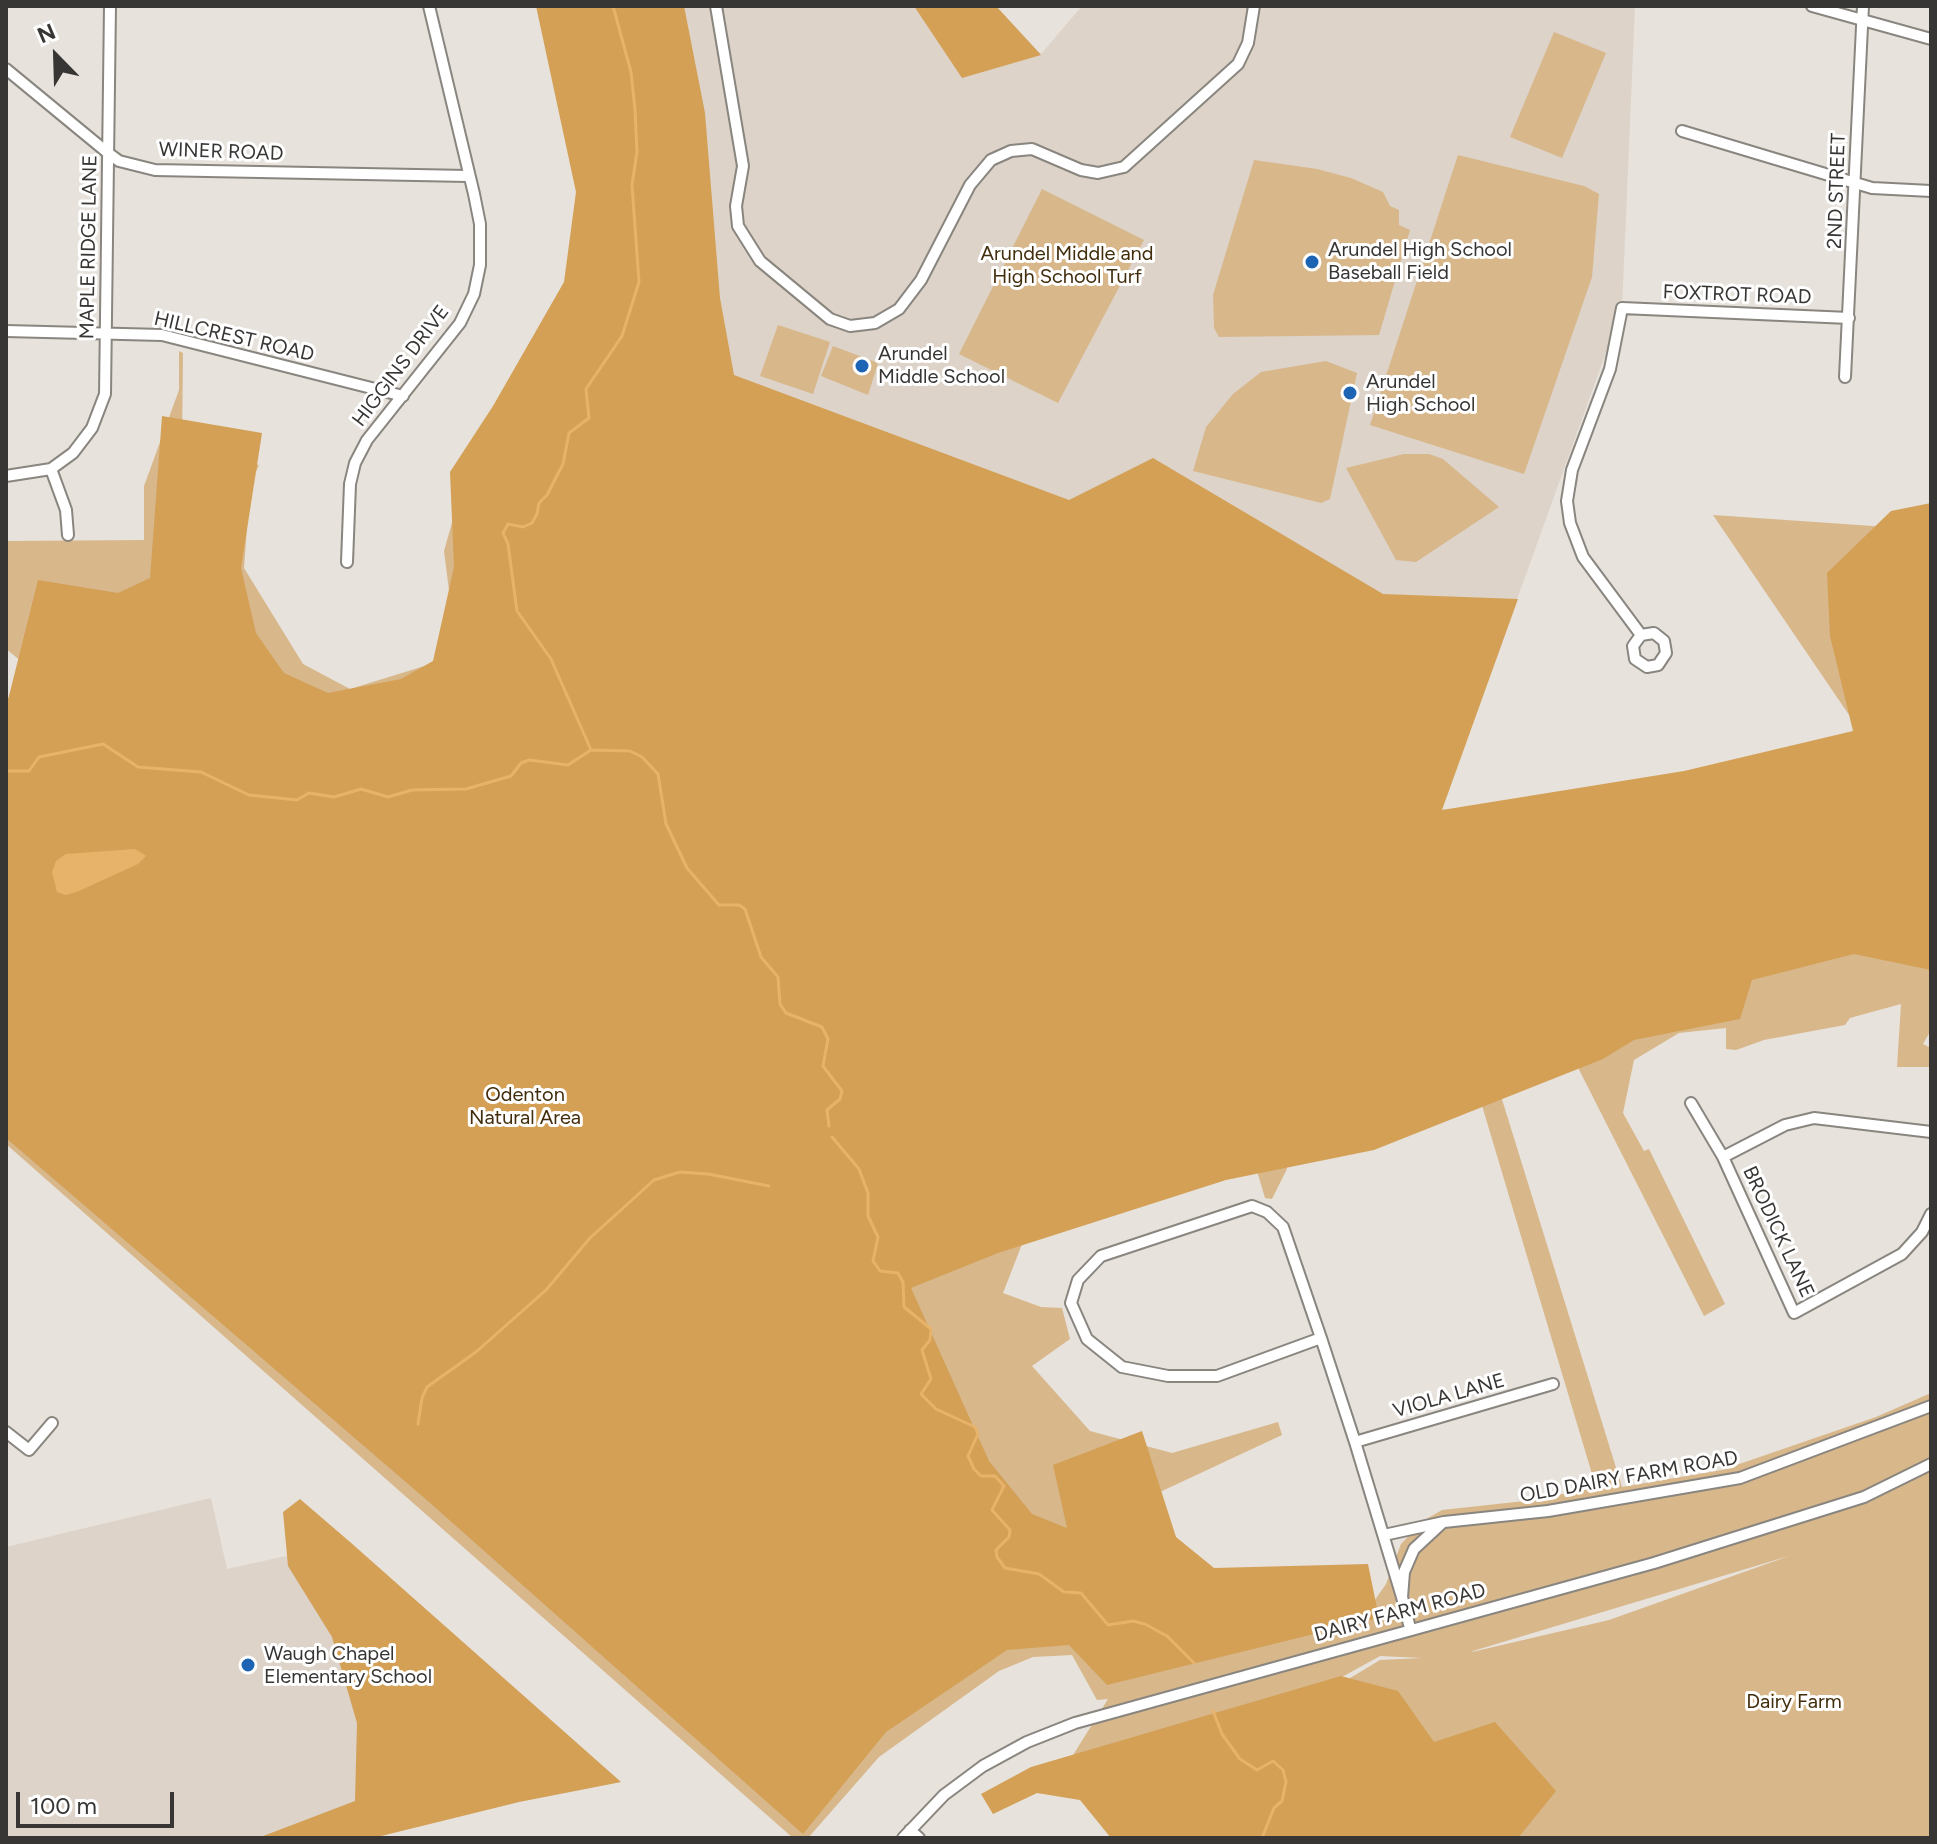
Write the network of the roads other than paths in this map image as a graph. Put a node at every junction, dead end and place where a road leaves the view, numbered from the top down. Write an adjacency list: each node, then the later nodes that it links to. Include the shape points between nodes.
1 (110, 6): 11 (street, MAPLE RIDGE LANE)
2 (429, 6): 12 (street, HIGGINS DRIVE)
3 (716, 6): 4 (street, via 743,166 738,226 760,261 830,319 850,326 875,323 899,309 921,280 970,185 991,160 1032,149 1081,170 1098,173 1124,167 1238,64 1248,43)
4 (1254, 6)
5 (1812, 6): 7 (street)
6 (1863, 6): 7 (street, 2ND STREET)
7 (1862, 20): 8 (street); 13 (street, 2ND STREET)
8 (1931, 39)
9 (6, 69): 11 (street, WINER ROAD)
10 (1682, 131): 13 (street)
11 (108, 153): 12 (street, WINER ROAD, via 155,170); 17 (street, MAPLE RIDGE LANE)
12 (468, 176): 19 (street, HIGGINS DRIVE, via 480,224 474,294 460,323)
13 (1855, 183): 14 (street); 15 (street, 2ND STREET)
14 (1931, 191)
15 (1849, 318): 18 (street, 2ND STREET); 24 (street, FOXTROT ROAD, via 1622,308 1610,369 1572,470 1567,501 1583,557)
16 (6, 331): 17 (street, HILLCREST ROAD)
17 (106, 333): 19 (street, HILLCREST ROAD, via 162,335); 20 (street, MAPLE RIDGE LANE, via 105,394 92,428 73,453)
18 (1845, 377)
19 (403, 396): 23 (street, HIGGINS DRIVE, via 355,463)
20 (51, 469): 21 (street); 22 (street, via 66,510)
21 (6, 476)
22 (68, 535)
23 (347, 562)
24 (1641, 635)
25 (1691, 1103): 27 (street, BRODICK LANE)
26 (1931, 1132): 27 (street, via 1814,1118 1785,1125)
27 (1723, 1157): 28 (street, BRODICK LANE, via 1794,1313 1902,1254)
28 (1931, 1214)
29 (1321, 1338): 29 (street, via 1217,1376 1168,1376 1122,1367 1087,1339 1071,1303 1078,1280 1101,1256 1252,1206 1283,1227); 34 (street)
30 (1553, 1384): 34 (street, VIOLA LANE)
31 (1931, 1406): 36 (street, OLD DAIRY FARM ROAD, via 1740,1478 1548,1511)
32 (52, 1423): 33 (street, via 29,1450)
33 (6, 1432)
34 (1355, 1442): 37 (street)
35 (1931, 1464): 39 (street, DAIRY FARM ROAD, via 1864,1497 1654,1563)
36 (1444, 1522): 37 (street, OLD DAIRY FARM ROAD); 38 (street, via 1414,1549 1404,1572)
37 (1384, 1535): 38 (street)
38 (1402, 1597): 39 (street)
39 (1410, 1628): 40 (street, DAIRY FARM ROAD, via 1111,1710 1051,1732 983,1766 944,1795)
40 (906, 1834): 41 (street)
41 (919, 1838)

